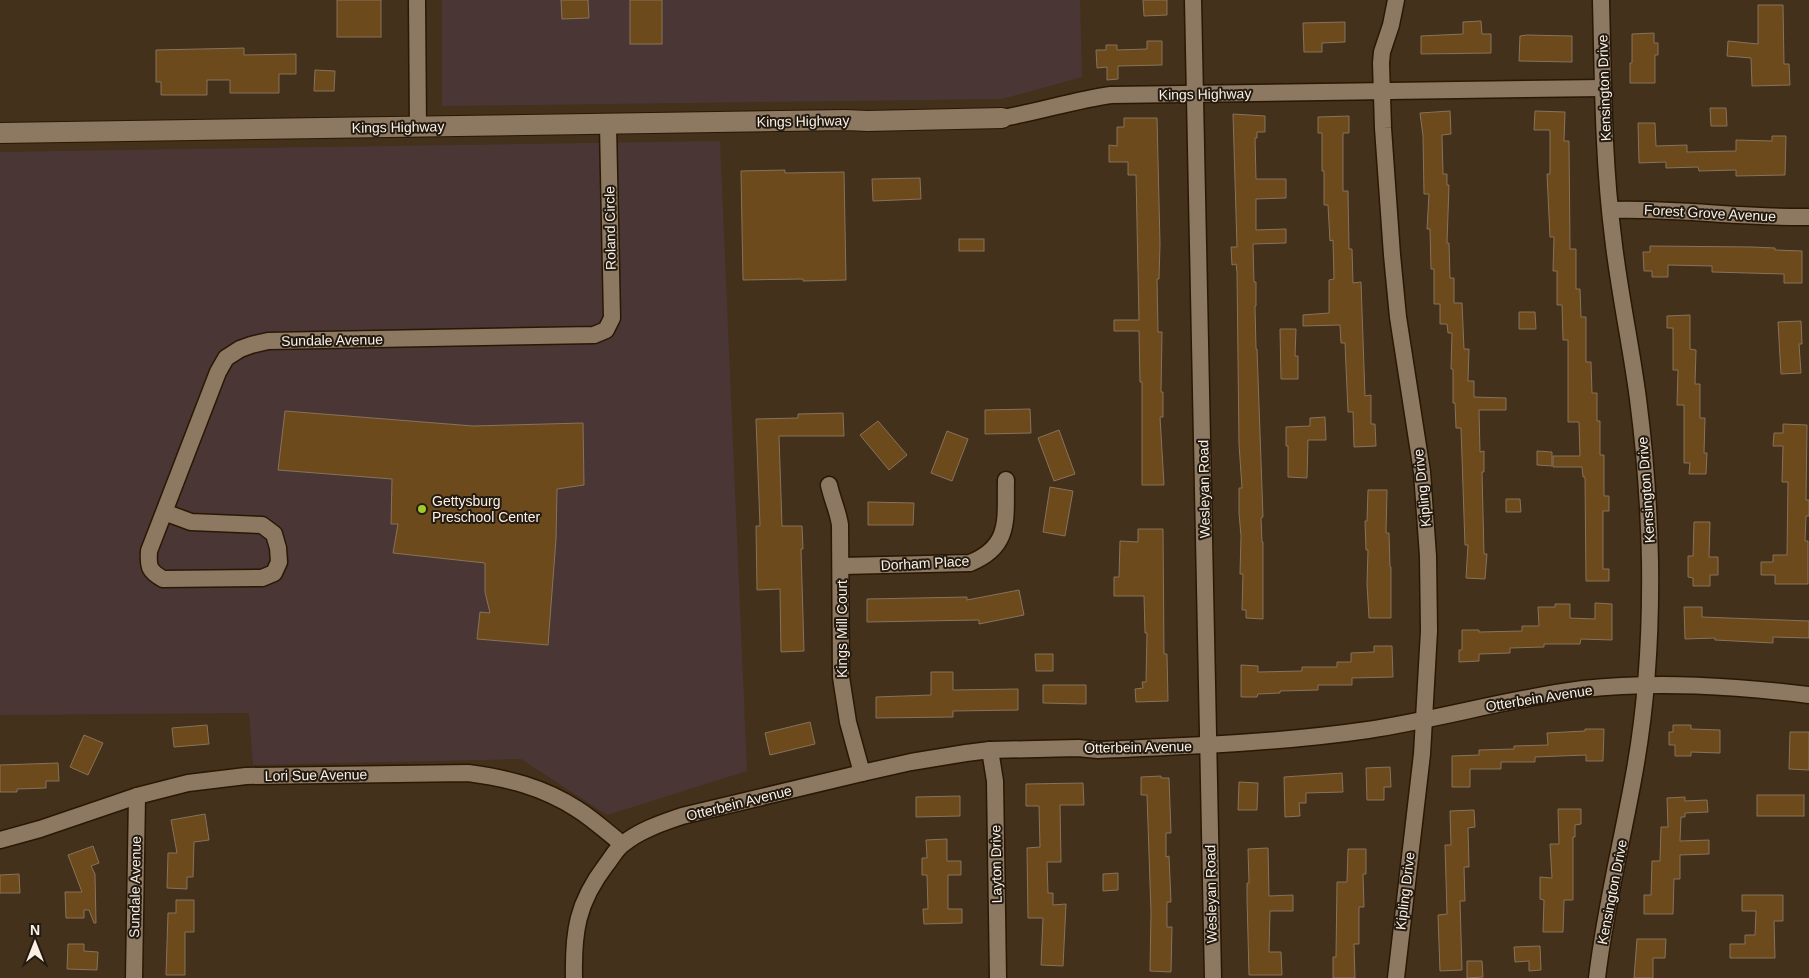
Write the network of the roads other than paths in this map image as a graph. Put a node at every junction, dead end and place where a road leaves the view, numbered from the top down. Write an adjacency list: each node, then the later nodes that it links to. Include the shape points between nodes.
1 (417, 0): 10 (street)
2 (1194, 0): 7 (street, Wesleyan Road)
3 (1396, 0): 6 (street, Kipling Drive, via 1382,52)
4 (1601, 0): 5 (street, Kensington Drive)
5 (1603, 88): 6 (street, Kings Highway); 12 (street, Kensington Drive)
6 (1382, 90): 7 (street, Kings Highway); 21 (street, Kipling Drive, via 1392,264 1426,511 1428,631)
7 (1196, 95): 8 (street, Kings Highway, via 1111,95 1075,100); 22 (street, Wesleyan Road)
8 (1002, 118): 9 (street, Kings Highway)
9 (608, 125): 10 (street, Kings Highway); 14 (street, Roland Circle, via 612,318)
10 (418, 127): 11 (street, Kings Highway)
11 (0, 134)
12 (1611, 210): 13 (street, Forest Grove Avenue); 19 (street, Kensington Drive, via 1646,476 1650,562)
13 (1809, 217)
14 (606, 330): 17 (street, Sundale Avenue, via 594,335 268,341 251,345 226,358 218,372)
15 (1006, 480): 18 (street, Dorham Place, via 1004,531 993,551 979,560 970,563)
16 (829, 485): 18 (street, Kings Mill Court, via 839,512)
17 (164, 512): 17 (street, Sundale Avenue, via 192,522 262,526 274,534 278,548 274,573 262,578 163,579 153,573 148,564 148,550)
18 (842, 566): 24 (street, Kings Mill Court, via 843,698)
19 (1645, 685): 20 (street, Otterbein Avenue, via 1736,686); 21 (street, Otterbein Avenue, via 1584,689); 33 (street, Kensington Drive, via 1636,767)
20 (1809, 695)
21 (1424, 719): 22 (street, Otterbein Avenue, via 1281,741); 32 (street, Kipling Drive)
22 (1209, 746): 23 (street, Otterbein Avenue); 31 (street, Wesleyan Road)
23 (990, 750): 24 (street, Otterbein Avenue); 30 (street, Layton Drive, via 995,781)
24 (862, 773): 27 (street, Otterbein Avenue, via 682,816)
25 (138, 796): 26 (street, Lori Sue Avenue, via 40,830); 27 (street, Lori Sue Avenue, via 188,783 246,776 468,773 520,783 564,801); 28 (street, Sundale Avenue)
26 (0, 840)
27 (622, 844): 29 (street, Otterbein Avenue, via 595,880 584,902 576,931)
28 (134, 978)
29 (574, 978)
30 (998, 978)
31 (1213, 978)
32 (1396, 978)
33 (1597, 978)

